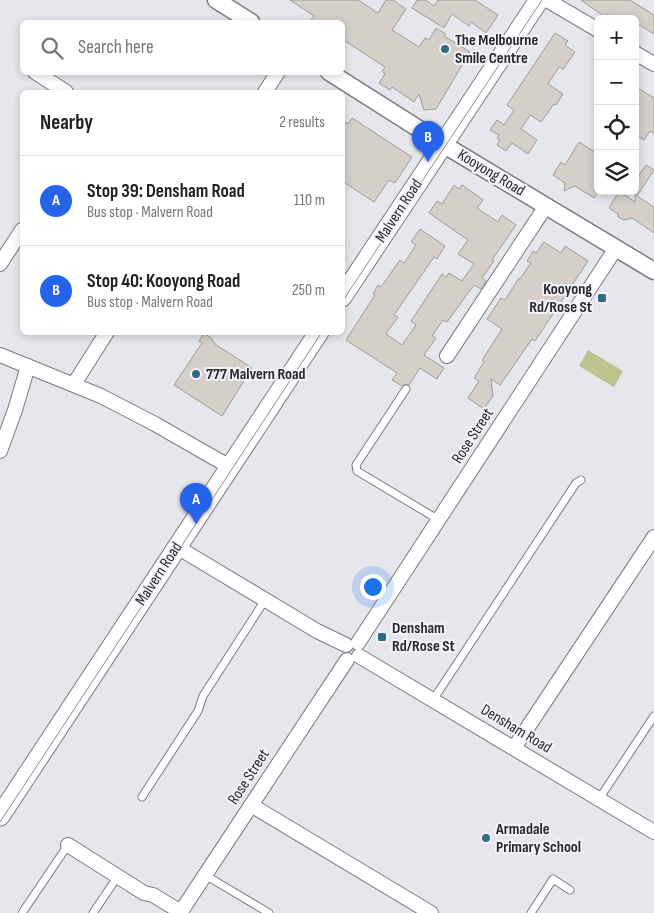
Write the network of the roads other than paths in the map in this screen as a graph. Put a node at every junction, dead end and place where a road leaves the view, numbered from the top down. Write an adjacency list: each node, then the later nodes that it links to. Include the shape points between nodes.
1 (216, 0): 4 (street)
2 (539, 0): 13 (main road, Malvern Road)
3 (547, 0): 5 (street)
4 (248, 20)
5 (594, 28)
6 (639, 55): 7 (street)
7 (654, 64)
8 (40, 75): 11 (street)
9 (276, 75): 12 (street)
10 (334, 75): 13 (street, Kooyong Road)
11 (63, 90)
12 (266, 90)
13 (443, 145): 14 (street, Kooyong Road); 19 (main road, Malvern Road)
14 (546, 206): 16 (street, Kooyong Road); 23 (street)
15 (20, 233): 17 (street)
16 (616, 248): 18 (street, Kooyong Road); 30 (street, Rose Street)
17 (0, 264)
18 (654, 271)
19 (345, 292)
20 (106, 335): 25 (street)
21 (317, 335): 28 (main road, Malvern Road)
22 (0, 355): 24 (street)
23 (447, 356)
24 (28, 366): 25 (street); 27 (street)
25 (74, 384): 28 (street, via 134,412)
26 (406, 389): 30 (lane, via 356,465 357,471)
27 (0, 451)
28 (230, 468): 32 (main road, Malvern Road)
29 (581, 480): 35 (lane)
30 (439, 520): 34 (street, Rose Street)
31 (654, 537): 37 (street)
32 (177, 547): 33 (street, Densham Road); 41 (main road, Malvern Road)
33 (265, 600): 34 (street, Densham Road); 38 (lane)
34 (352, 651): 35 (street, Densham Road); 40 (street, Rose Street)
35 (433, 700): 37 (street, Densham Road)
36 (654, 716): 39 (lane)
37 (514, 748): 39 (street, Densham Road)
38 (142, 797)
39 (599, 799): 42 (street, Densham Road)
40 (251, 806): 44 (street, Rose Street); 51 (street)
41 (0, 816)
42 (654, 832)
43 (68, 845): 45 (street); 47 (lane)
44 (205, 875): 49 (street, Rose Street); 50 (lane)
45 (118, 876): 48 (lane); 49 (street)
46 (570, 890): 52 (lane, via 553,879)
47 (22, 913)
48 (93, 913)
49 (180, 913)
50 (269, 913)
51 (431, 913)
52 (531, 913)

